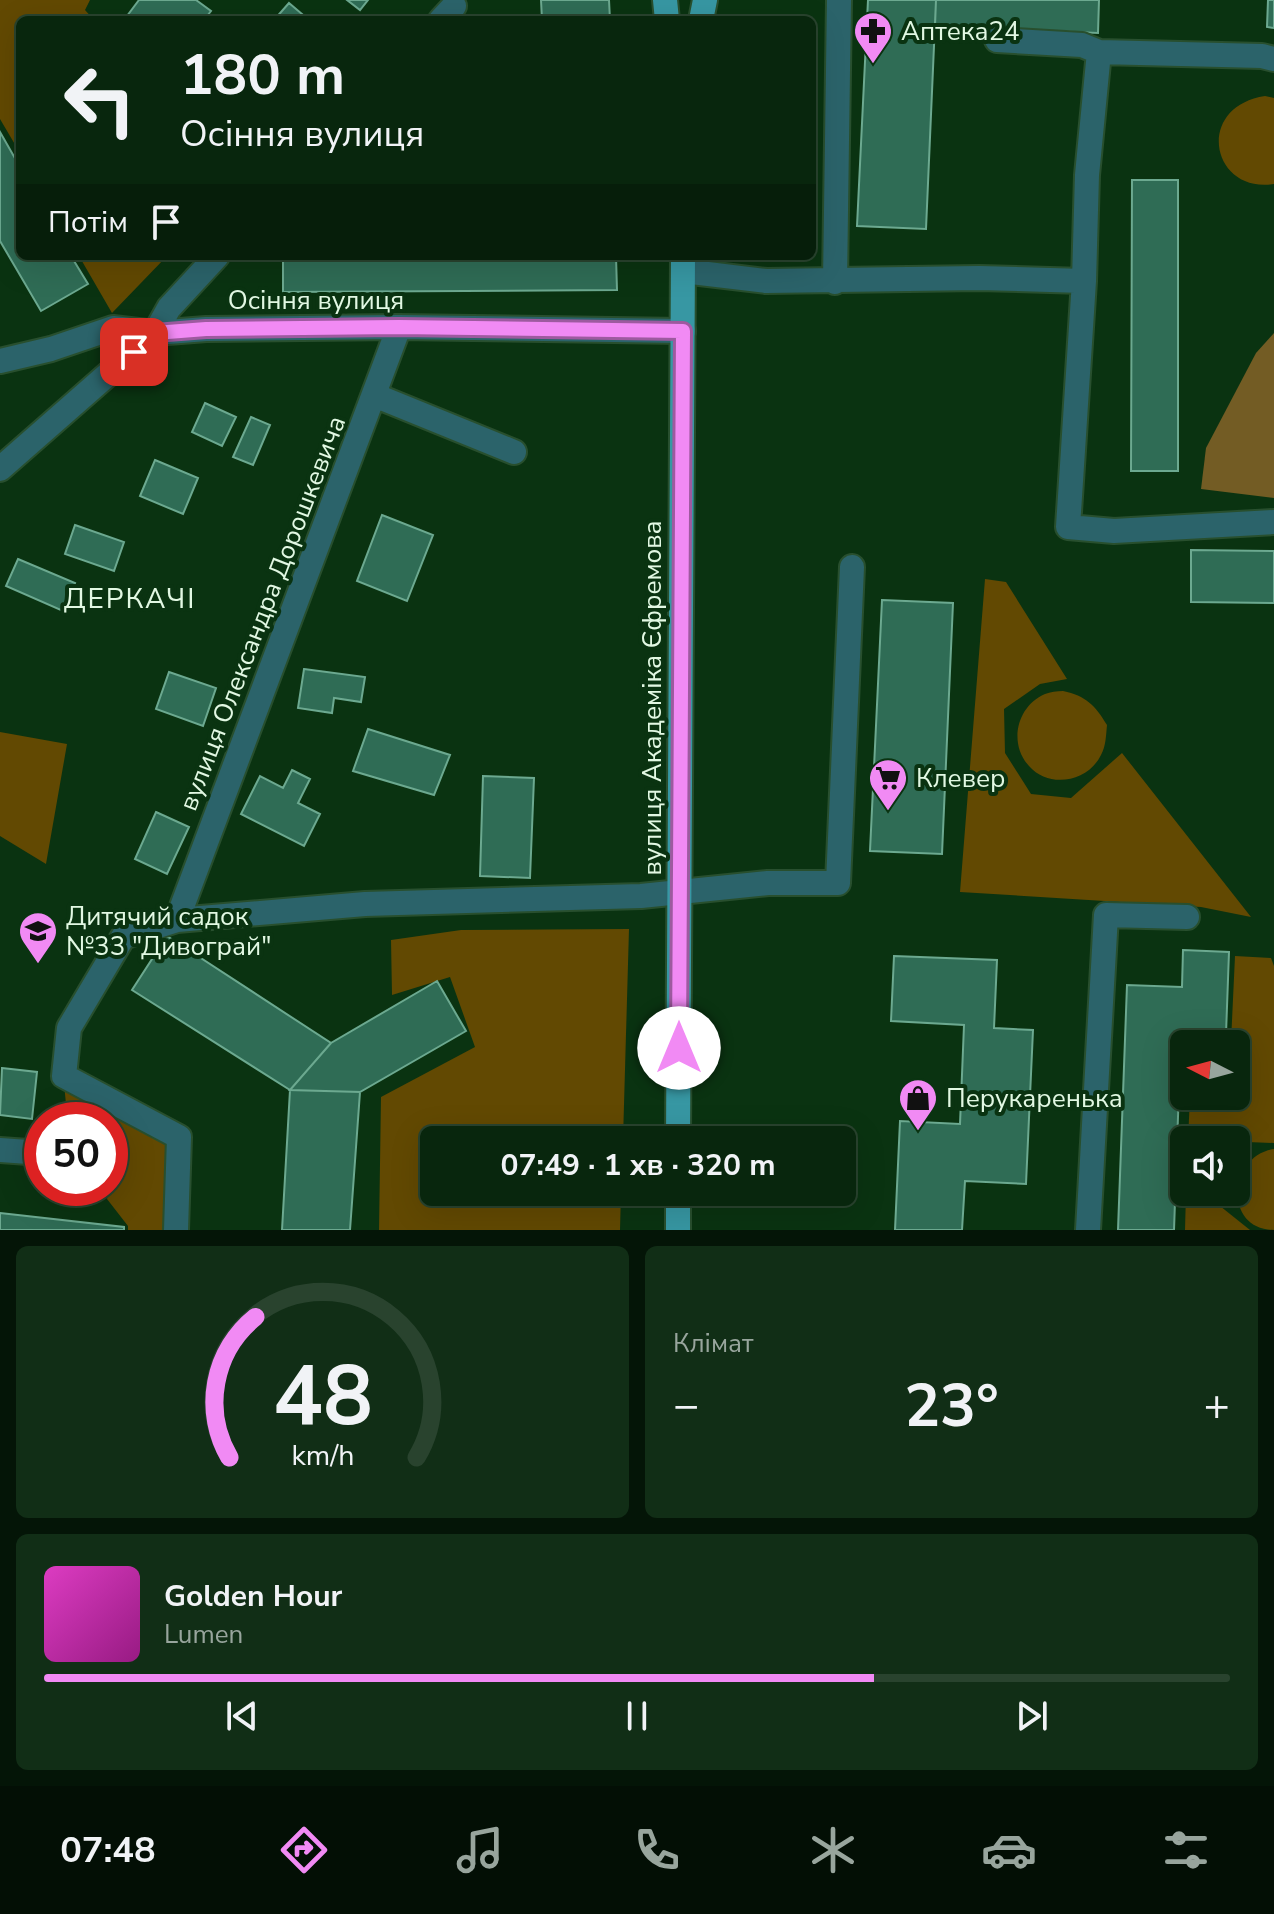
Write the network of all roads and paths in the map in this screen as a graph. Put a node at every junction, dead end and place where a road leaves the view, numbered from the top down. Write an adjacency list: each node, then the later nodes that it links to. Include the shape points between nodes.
1 (839, 0): 8 (street)
2 (997, 40): 3 (street, via 1082,45)
3 (1099, 52): 4 (street); 7 (street)
4 (1274, 59)
5 (213, 260): 11 (street, via 169,308)
6 (683, 264): 8 (street, via 766,281); 10 (main road, вулиця Академіка Єфремова)
7 (1084, 281): 8 (street); 16 (street, via 1068,527 1114,531)
8 (835, 282)
9 (399, 327): 10 (street, Осіння вулиця); 11 (street, Осіння вулиця); 13 (street, вулиця Олександра Дорошкевича)
10 (683, 331): 18 (main road, вулиця Академіка Єфремова)
11 (155, 333): 12 (street, Осіння вулиця, via 113,328); 15 (street)
12 (0, 361)
13 (374, 395): 14 (street); 20 (street, вулиця Олександра Дорошкевича)
14 (514, 452)
15 (0, 469)
16 (1274, 522)
17 (852, 567): 18 (street, via 838,883 768,883)
18 (679, 893): 20 (street, via 365,904); 21 (main road, вулиця Академіка Єфремова)
19 (1187, 917): 27 (street, via 1106,915)
20 (177, 920): 25 (street, via 123,937 69,1028 64,1076 179,1137)
21 (678, 1126)
22 (0, 1150): 23 (street)
23 (24, 1152)
24 (678, 1206): 26 (main road)
25 (176, 1230)
26 (678, 1230)
27 (1088, 1230)

